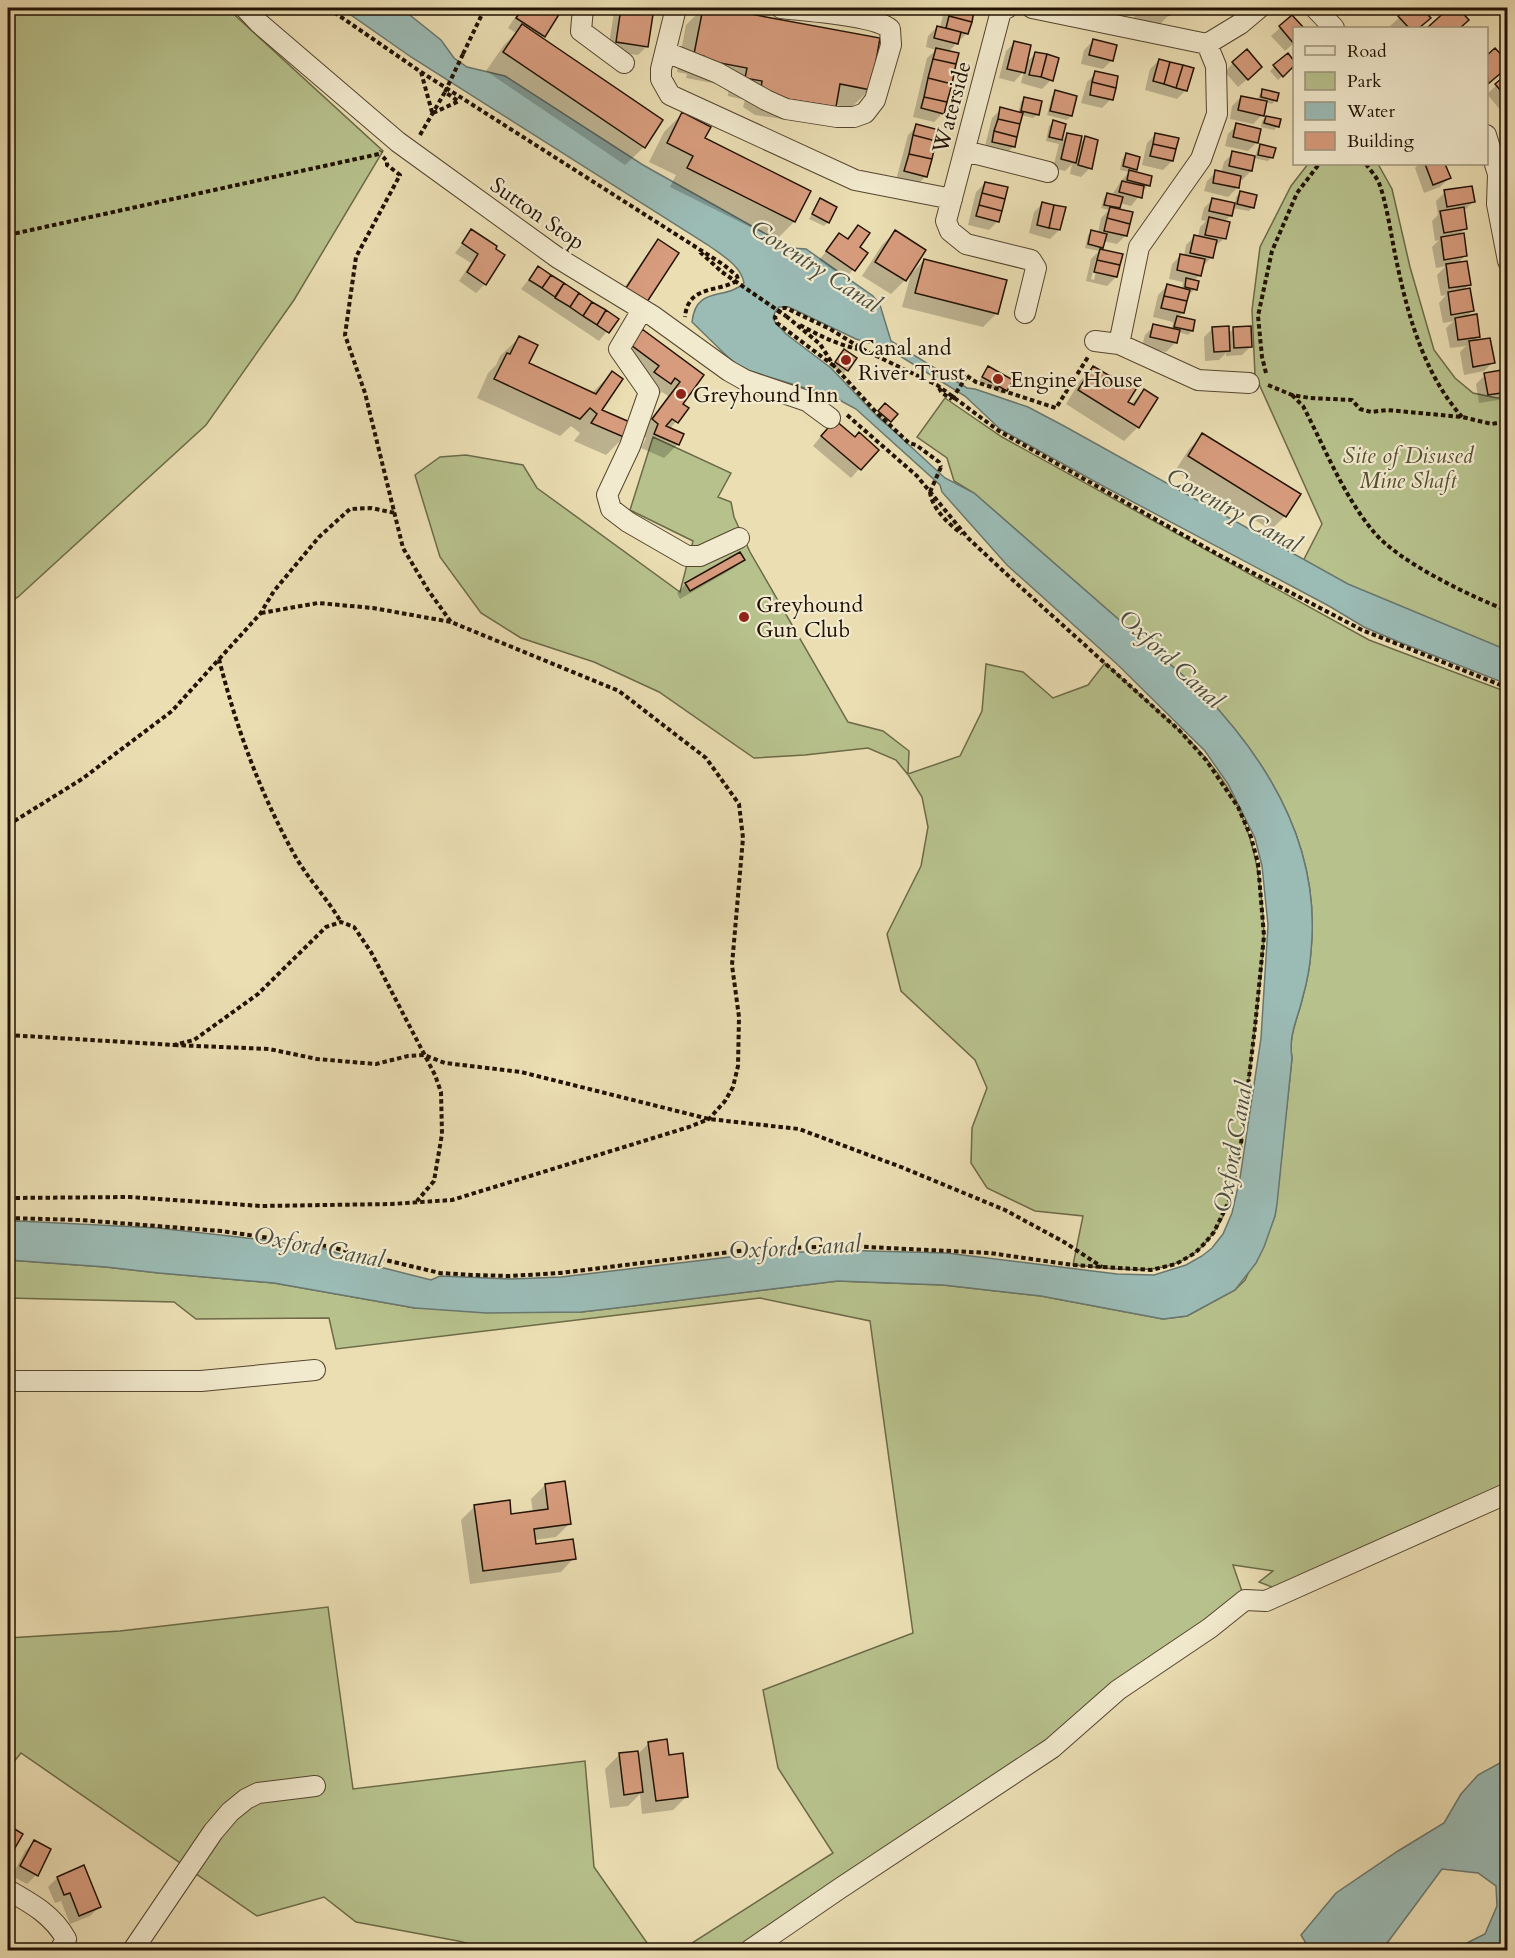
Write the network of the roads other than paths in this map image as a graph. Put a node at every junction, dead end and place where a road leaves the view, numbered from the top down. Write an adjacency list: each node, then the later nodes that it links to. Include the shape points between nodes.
1 (244, 8): 20 (street, Sutton Stop, via 398,142 558,258)
2 (583, 8): 13 (street, via 581,31)
3 (676, 8): 12 (street)
4 (781, 8): 12 (street, via 860,18 890,29 888,56 875,100 866,113 837,117 786,109 718,73)
5 (1007, 8): 15 (street, Waterside, via 1001,10)
6 (1032, 8): 9 (street)
7 (1259, 8): 11 (street)
8 (1315, 8): 10 (street)
9 (1100, 14): 11 (street)
10 (1333, 27)
11 (1207, 44): 23 (street, via 1216,66 1217,114 1201,159 1139,247)
12 (664, 61): 18 (street, via 661,79 670,95 855,180)
13 (624, 63)
14 (1488, 140): 17 (street)
15 (965, 151): 16 (street); 18 (street, Waterside)
16 (1048, 172)
17 (1503, 174): 19 (street, via 1497,204)
18 (952, 199): 21 (street, Waterside, via 946,221 950,231 966,244 1035,264)
19 (1508, 261)
20 (642, 310): 25 (street, Sutton Stop, via 745,380); 26 (street, via 619,349 649,392 607,495 611,509 687,556 700,556)
21 (1025, 313)
22 (1095, 341): 23 (street)
23 (1119, 344): 24 (street, via 1198,381)
24 (1249, 383)
25 (835, 413)
26 (739, 538)
27 (315, 1370): 28 (street, via 201,1381)
28 (8, 1381)
29 (1508, 1493): 34 (street, via 1266,1601 1245,1600 1118,1690 1052,1748)
30 (315, 1786): 33 (street, via 258,1793 230,1812)
31 (8, 1890): 32 (street, via 31,1902 54,1922 66,1939)
32 (60, 1950)
33 (133, 1950)
34 (750, 1950)

